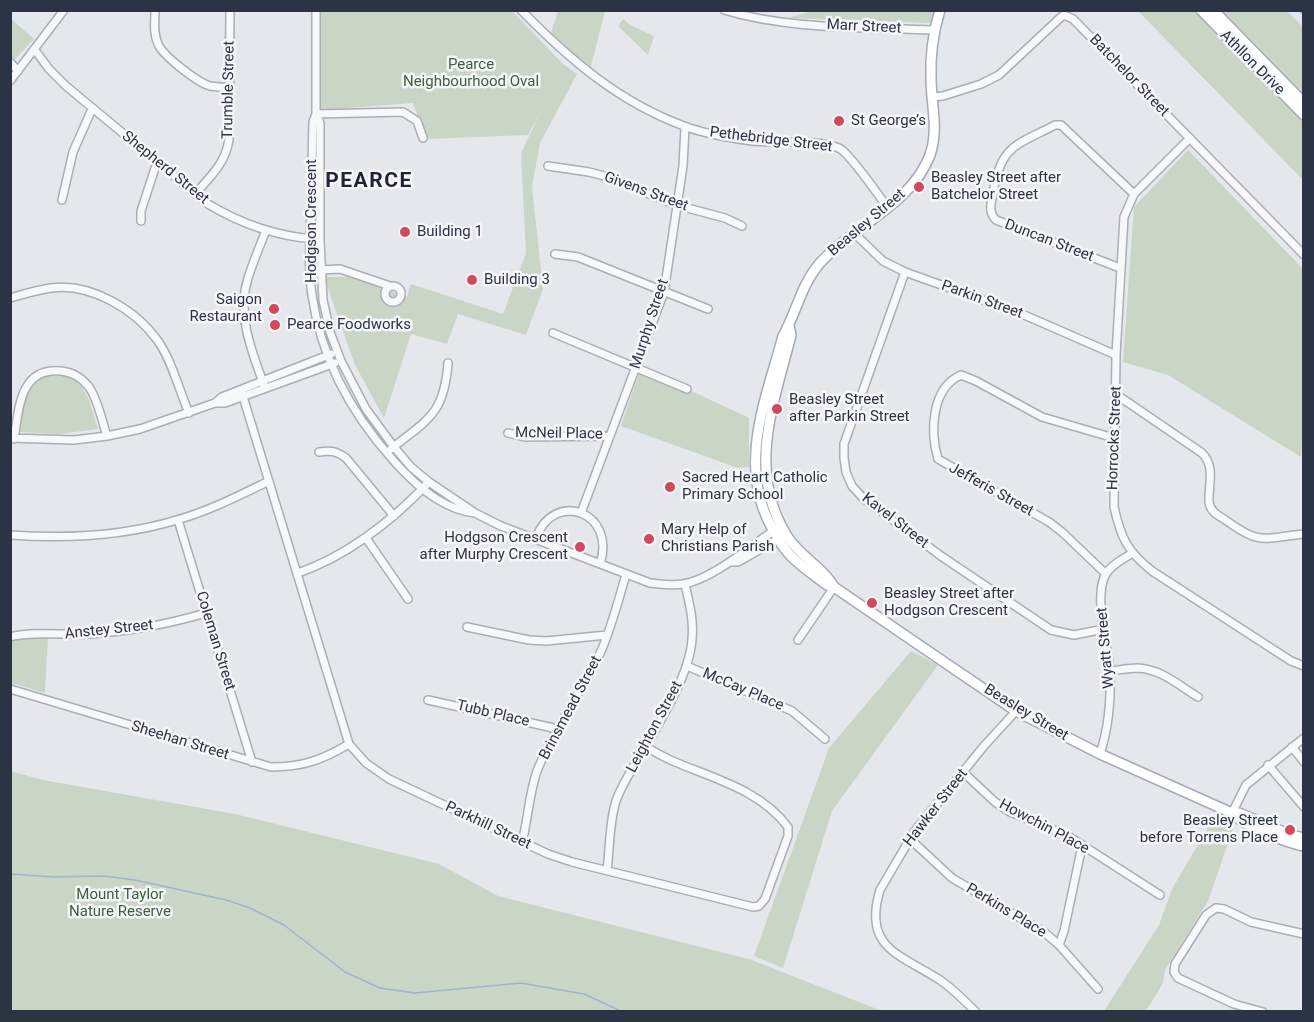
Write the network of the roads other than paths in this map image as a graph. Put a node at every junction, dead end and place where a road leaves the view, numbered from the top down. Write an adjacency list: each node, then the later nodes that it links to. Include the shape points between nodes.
1 (63, 10): 11 (street)
2 (155, 10): 15 (street, via 154,30 162,52 201,82)
3 (230, 10): 15 (street, Trumble Street)
4 (316, 10): 19 (street, Hodgson Crescent)
5 (522, 10): 21 (street, Pethebridge Street, via 595,78 624,98)
6 (724, 10): 10 (street, Marr Street, via 748,18 790,23)
7 (940, 10): 10 (main road, Beasley Street)
8 (1201, 10): 20 (main road, Athllon Drive)
9 (1213, 10): 17 (main road, Athllon Drive)
10 (934, 30): 16 (main road, Beasley Street)
11 (35, 50): 13 (street); 18 (street, Shepherd Street, via 49,69)
12 (10, 62): 13 (street)
13 (18, 71): 14 (street)
14 (10, 81)
15 (230, 88): 26 (street, Trumble Street, via 227,152)
16 (932, 97): 23 (street, Batchelor Street, via 999,75 1064,15 1073,19); 30 (main road, Beasley Street, via 935,118 930,154 922,171)
17 (1304, 103)
18 (92, 109): 24 (street, Shepherd Street); 28 (street, via 73,152)
19 (316, 114): 22 (street, via 403,112 417,121); 35 (street, Hodgson Crescent); 36 (street, Hodgson Crescent, via 320,123)
20 (1304, 115)
21 (685, 127): 29 (street, Murphy Street); 30 (street, Pethebridge Street, via 751,141 827,144 841,149)
22 (423, 138)
23 (1190, 138): 27 (street, Horrocks Street); 38 (street, Batchelor Street)
24 (158, 162): 26 (street, Shepherd Street); 31 (street)
25 (548, 166): 29 (street, Givens Street, via 608,177)
26 (195, 194): 33 (street, Shepherd Street, via 230,217)
27 (1134, 194): 39 (street, Horrocks Street, via 1124,217); 39 (street, Duncan Street, via 1062,125 1056,125 1005,155 990,208 996,220)
28 (63, 200)
29 (676, 205): 32 (street, Givens Street); 44 (street, Murphy Street)
30 (888, 208): 34 (main road, Beasley Street)
31 (141, 221)
32 (742, 226)
33 (266, 230): 35 (street, Shepherd Street); 55 (street, via 247,280 245,305 248,339)
34 (855, 234): 42 (street, Parkin Street, via 883,261); 75 (main road, Beasley Street, via 809,277 789,326 791,335 764,462)
35 (310, 239): 36 (street, Shepherd Street); 41 (street, Hodgson Crescent)
36 (320, 240): 40 (street, Hodgson Crescent)
37 (555, 254): 44 (street, via 578,257)
38 (1304, 255)
39 (1120, 268): 49 (street, Horrocks Street)
40 (321, 270): 41 (street); 43 (street, via 340,269); 48 (street, Hodgson Crescent, via 330,332)
41 (311, 271): 50 (street, Hodgson Crescent, via 312,295)
42 (905, 272): 49 (street, Parkin Street, via 1022,314); 90 (street, Kavel Street, via 844,444 843,458 852,486 940,556 1051,630 1074,634)
43 (390, 286)
44 (663, 292): 46 (street); 54 (street, Murphy Street)
45 (10, 298): 59 (street, via 53,288 76,289 117,303 158,342)
46 (708, 309)
47 (553, 333): 54 (street)
48 (337, 352): 50 (street); 51 (street, Hodgson Crescent)
49 (1116, 355): 58 (street, Horrocks Street)
50 (327, 356): 53 (street, Hodgson Crescent); 55 (street)
51 (341, 360): 53 (street); 65 (street, Hodgson Crescent, via 366,409)
52 (448, 363): 65 (street, via 443,394 435,411)
53 (331, 364): 55 (street); 67 (street, Hodgson Crescent, via 358,415)
54 (636, 368): 56 (street); 62 (street, Murphy Street)
55 (264, 385): 57 (street)
56 (687, 389)
57 (242, 393): 59 (street, via 222,397); 68 (street, Parkhill Street)
58 (1117, 395): 63 (street, Horrocks Street); 76 (street, via 1207,458 1212,511 1249,536 1262,539)
59 (189, 413): 61 (street)
60 (508, 433): 62 (street, McNeil Place, via 525,437)
61 (106, 436): 64 (street); 64 (street, via 90,388 74,374 52,371 31,380 25,389)
62 (610, 436): 72 (street, Murphy Street)
63 (1114, 438): 80 (street, Horrocks Street, via 1114,507); 84 (street, Jefferis Street, via 1042,417 961,375 947,385 933,419 938,459 1056,527)
64 (12, 439)
65 (394, 447): 67 (street); 69 (street, Hodgson Crescent)
66 (320, 452): 73 (street, via 337,451 346,458)
67 (387, 453): 70 (street, Hodgson Crescent)
68 (269, 482): 74 (street); 82 (street, Parkhill Street)
69 (429, 482): 70 (street); 71 (street, Hodgson Crescent)
70 (422, 489): 71 (street, Hodgson Crescent, via 462,512); 73 (street)
71 (475, 513): 79 (street, Hodgson Crescent)
72 (581, 513): 79 (street, via 564,511 550,517); 81 (street, via 603,535)
73 (394, 516): 78 (street)
74 (178, 520): 77 (street, via 87,536); 88 (street, Coleman Street)
75 (780, 533): 85 (street, Hodgson Crescent, via 738,562); 86 (main road, Beasley Street)
76 (1304, 534)
77 (10, 535)
78 (366, 538): 82 (street, via 324,563); 87 (street)
79 (536, 538): 81 (street, Hodgson Crescent)
80 (1131, 554): 84 (street); 95 (street, Horrocks Street)
81 (600, 564): 83 (street, Hodgson Crescent)
82 (298, 573): 104 (street, Parkhill Street)
83 (626, 574): 85 (street, Hodgson Crescent, via 650,583); 91 (street, Brinsmead Street)
84 (1106, 574): 90 (street, Wyatt Street, via 1101,594)
85 (686, 584): 94 (street, Leighton Street, via 693,638)
86 (834, 587): 93 (street); 100 (main road, Beasley Street)
87 (408, 598)
88 (206, 613): 92 (street, Anstey Street, via 118,631); 108 (street, Coleman Street)
89 (467, 627): 91 (street, via 546,641)
90 (1104, 629): 96 (street, Wyatt Street)
91 (607, 635): 101 (street, Brinsmead Street)
92 (10, 637)
93 (798, 640)
94 (687, 666): 103 (street, McCay Place, via 792,711); 105 (street, Leighton Street)
95 (1304, 666)
96 (1110, 671): 98 (street, via 1151,670); 107 (street, Wyatt Street, via 1108,722)
97 (10, 689): 108 (street, Sheehan Street)
98 (1198, 697)
99 (428, 700): 101 (street, Tubb Place)
100 (1016, 711): 107 (main road, Beasley Street); 111 (street, Hawker Street)
101 (558, 729): 116 (street, Brinsmead Street, via 537,773)
102 (1304, 738): 106 (street)
103 (825, 739)
104 (350, 744): 108 (street, Sheehan Street, via 327,757 289,767); 116 (street, Parkhill Street, via 377,772)
105 (646, 747): 119 (street, Leighton Street, via 615,803); 119 (street, Parkhill Street, via 750,794 783,821 788,836 759,906)
106 (1292, 747): 109 (street); 110 (street)
107 (1100, 754): 113 (main road, Beasley Street)
108 (252, 762)
109 (1304, 762)
110 (1269, 765): 112 (street); 113 (street, via 1246,785)
111 (964, 773): 114 (street, Hawker Street); 117 (street, Howchin Place, via 1010,812 1068,836)
112 (1304, 807)
113 (1232, 813): 115 (main road, Beasley Street); 118 (main road, Beasley Street, via 1276,837)
114 (910, 838): 122 (street, Perkins Place, via 952,878 1044,932); 124 (street, Hawker Street, via 880,890 876,910 879,935 890,950 943,982)
115 (1304, 838)
116 (522, 843): 119 (street, Parkhill Street)
117 (1082, 846): 120 (street, Howchin Place); 122 (street)
118 (1304, 846)
119 (607, 870)
120 (1160, 894)
121 (1304, 934): 125 (street, via 1251,922 1215,908 1206,915 1175,964 1178,978 1234,1004)
122 (1059, 945): 123 (street, Perkins Place)
123 (1098, 989)
124 (976, 1011)
125 (1263, 1011)

